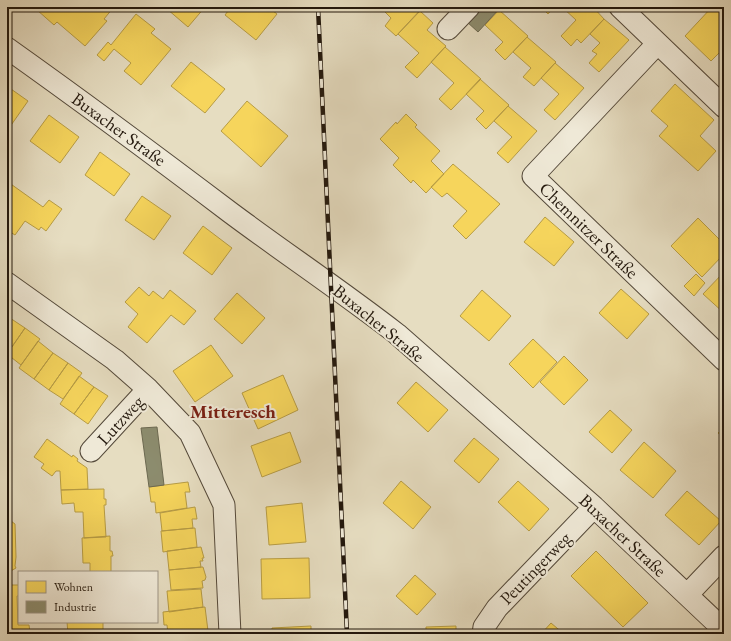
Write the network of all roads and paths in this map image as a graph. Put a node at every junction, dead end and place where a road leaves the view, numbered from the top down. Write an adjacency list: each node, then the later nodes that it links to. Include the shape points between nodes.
1 (469, 7): 3 (street)
2 (620, 7): 4 (street)
3 (448, 29)
4 (657, 44): 6 (street); 8 (street, Chemnitzer Straße, via 533,176)
5 (7, 48): 11 (street, Buxacher Straße, via 367,310)
6 (724, 107)
7 (7, 283): 9 (street, via 115,360)
8 (724, 360)
9 (148, 389): 10 (street, Lutzweg); 15 (street, via 190,433 224,505)
10 (91, 451)
11 (594, 507): 13 (street, Buxacher Straße); 16 (street, Peutingerweg, via 497,608 484,627)
12 (724, 556): 13 (street)
13 (688, 595): 14 (street, Buxacher Straße)
14 (724, 630)
15 (230, 634)
16 (483, 634)

